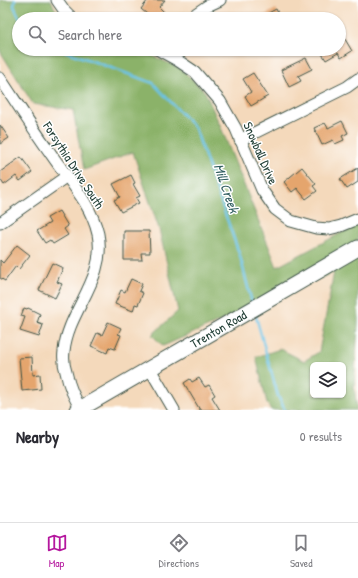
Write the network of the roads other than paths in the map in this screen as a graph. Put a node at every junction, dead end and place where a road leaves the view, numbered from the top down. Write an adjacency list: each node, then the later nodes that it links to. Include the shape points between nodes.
1 (57, 0): 3 (street)
2 (220, 0): 4 (street)
3 (66, 12)
4 (198, 12)
5 (171, 56): 8 (street, Snowball Drive, via 195,72 210,88 220,101)
6 (0, 78): 9 (street, Forsythia Drive South)
7 (358, 79): 8 (street, via 347,87)
8 (240, 140): 10 (street, Snowball Drive, via 265,197 284,217 305,226 329,229)
9 (67, 176): 11 (street); 14 (street, Forsythia Drive South, via 86,204 98,235 98,266 69,329 64,352 67,380)
10 (358, 219)
11 (0, 223)
12 (358, 248): 13 (main road, Trenton Road)
13 (150, 369): 14 (main road, Trenton Road); 15 (street)
14 (80, 409)
15 (174, 410)

